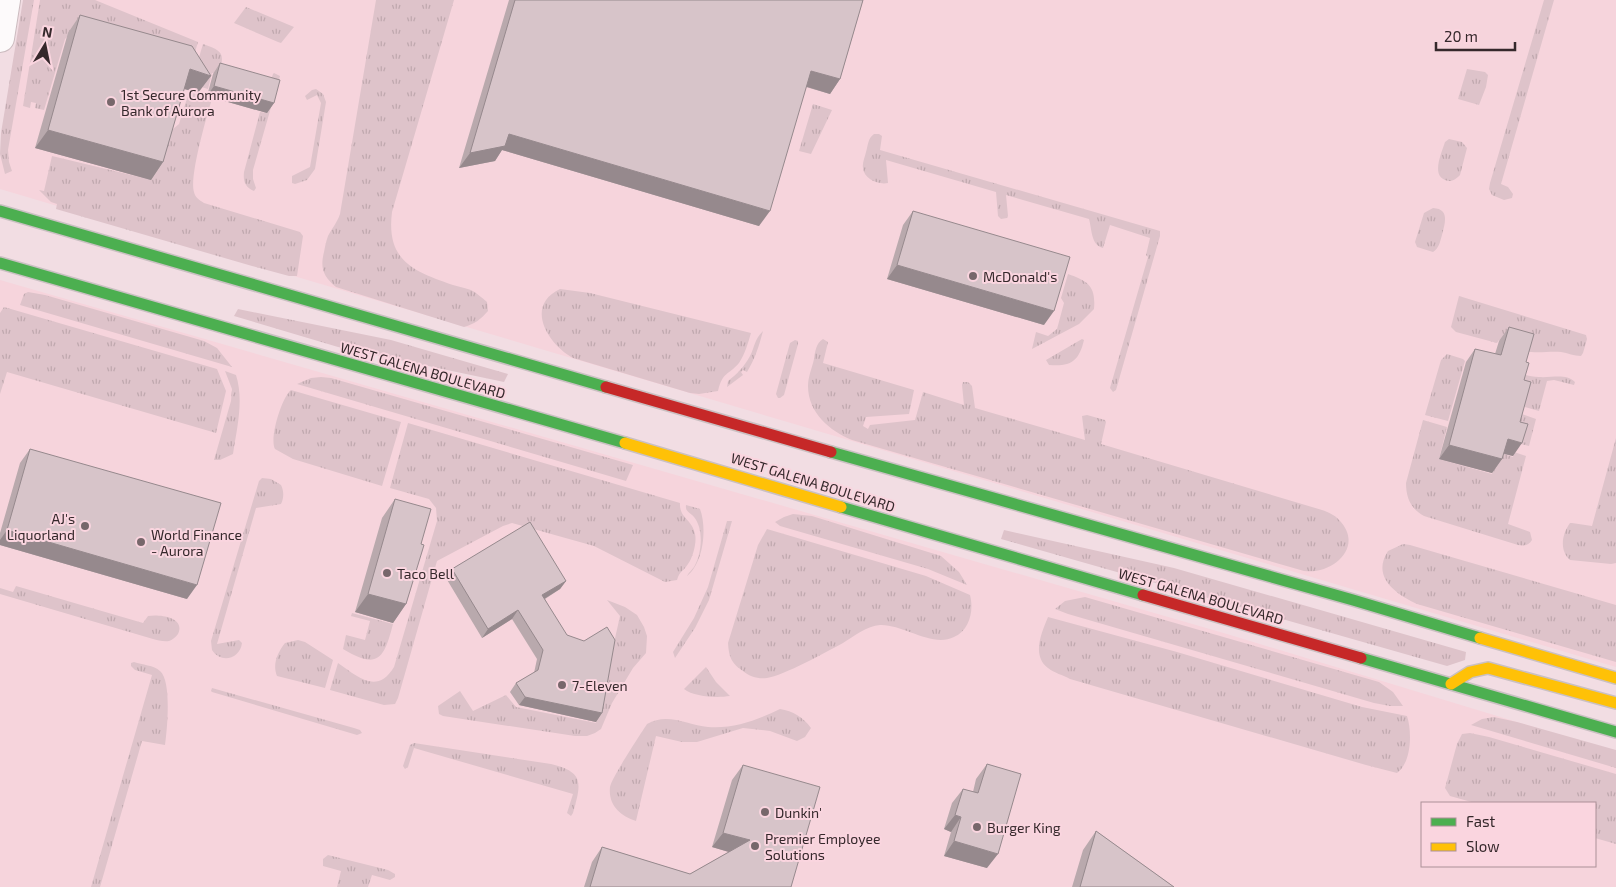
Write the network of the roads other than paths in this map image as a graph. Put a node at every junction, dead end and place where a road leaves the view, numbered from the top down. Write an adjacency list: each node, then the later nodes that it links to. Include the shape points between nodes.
1 (6, 0): 2 (street)
2 (0, 38)
3 (0, 211): 5 (main road)
4 (0, 263): 6 (main road, WEST GALENA BOULEVARD, via 688,460)
5 (1616, 678)
6 (1450, 684): 7 (main road, via 1470,672 1488,668); 8 (main road, WEST GALENA BOULEVARD)
7 (1616, 703)
8 (1616, 732)

